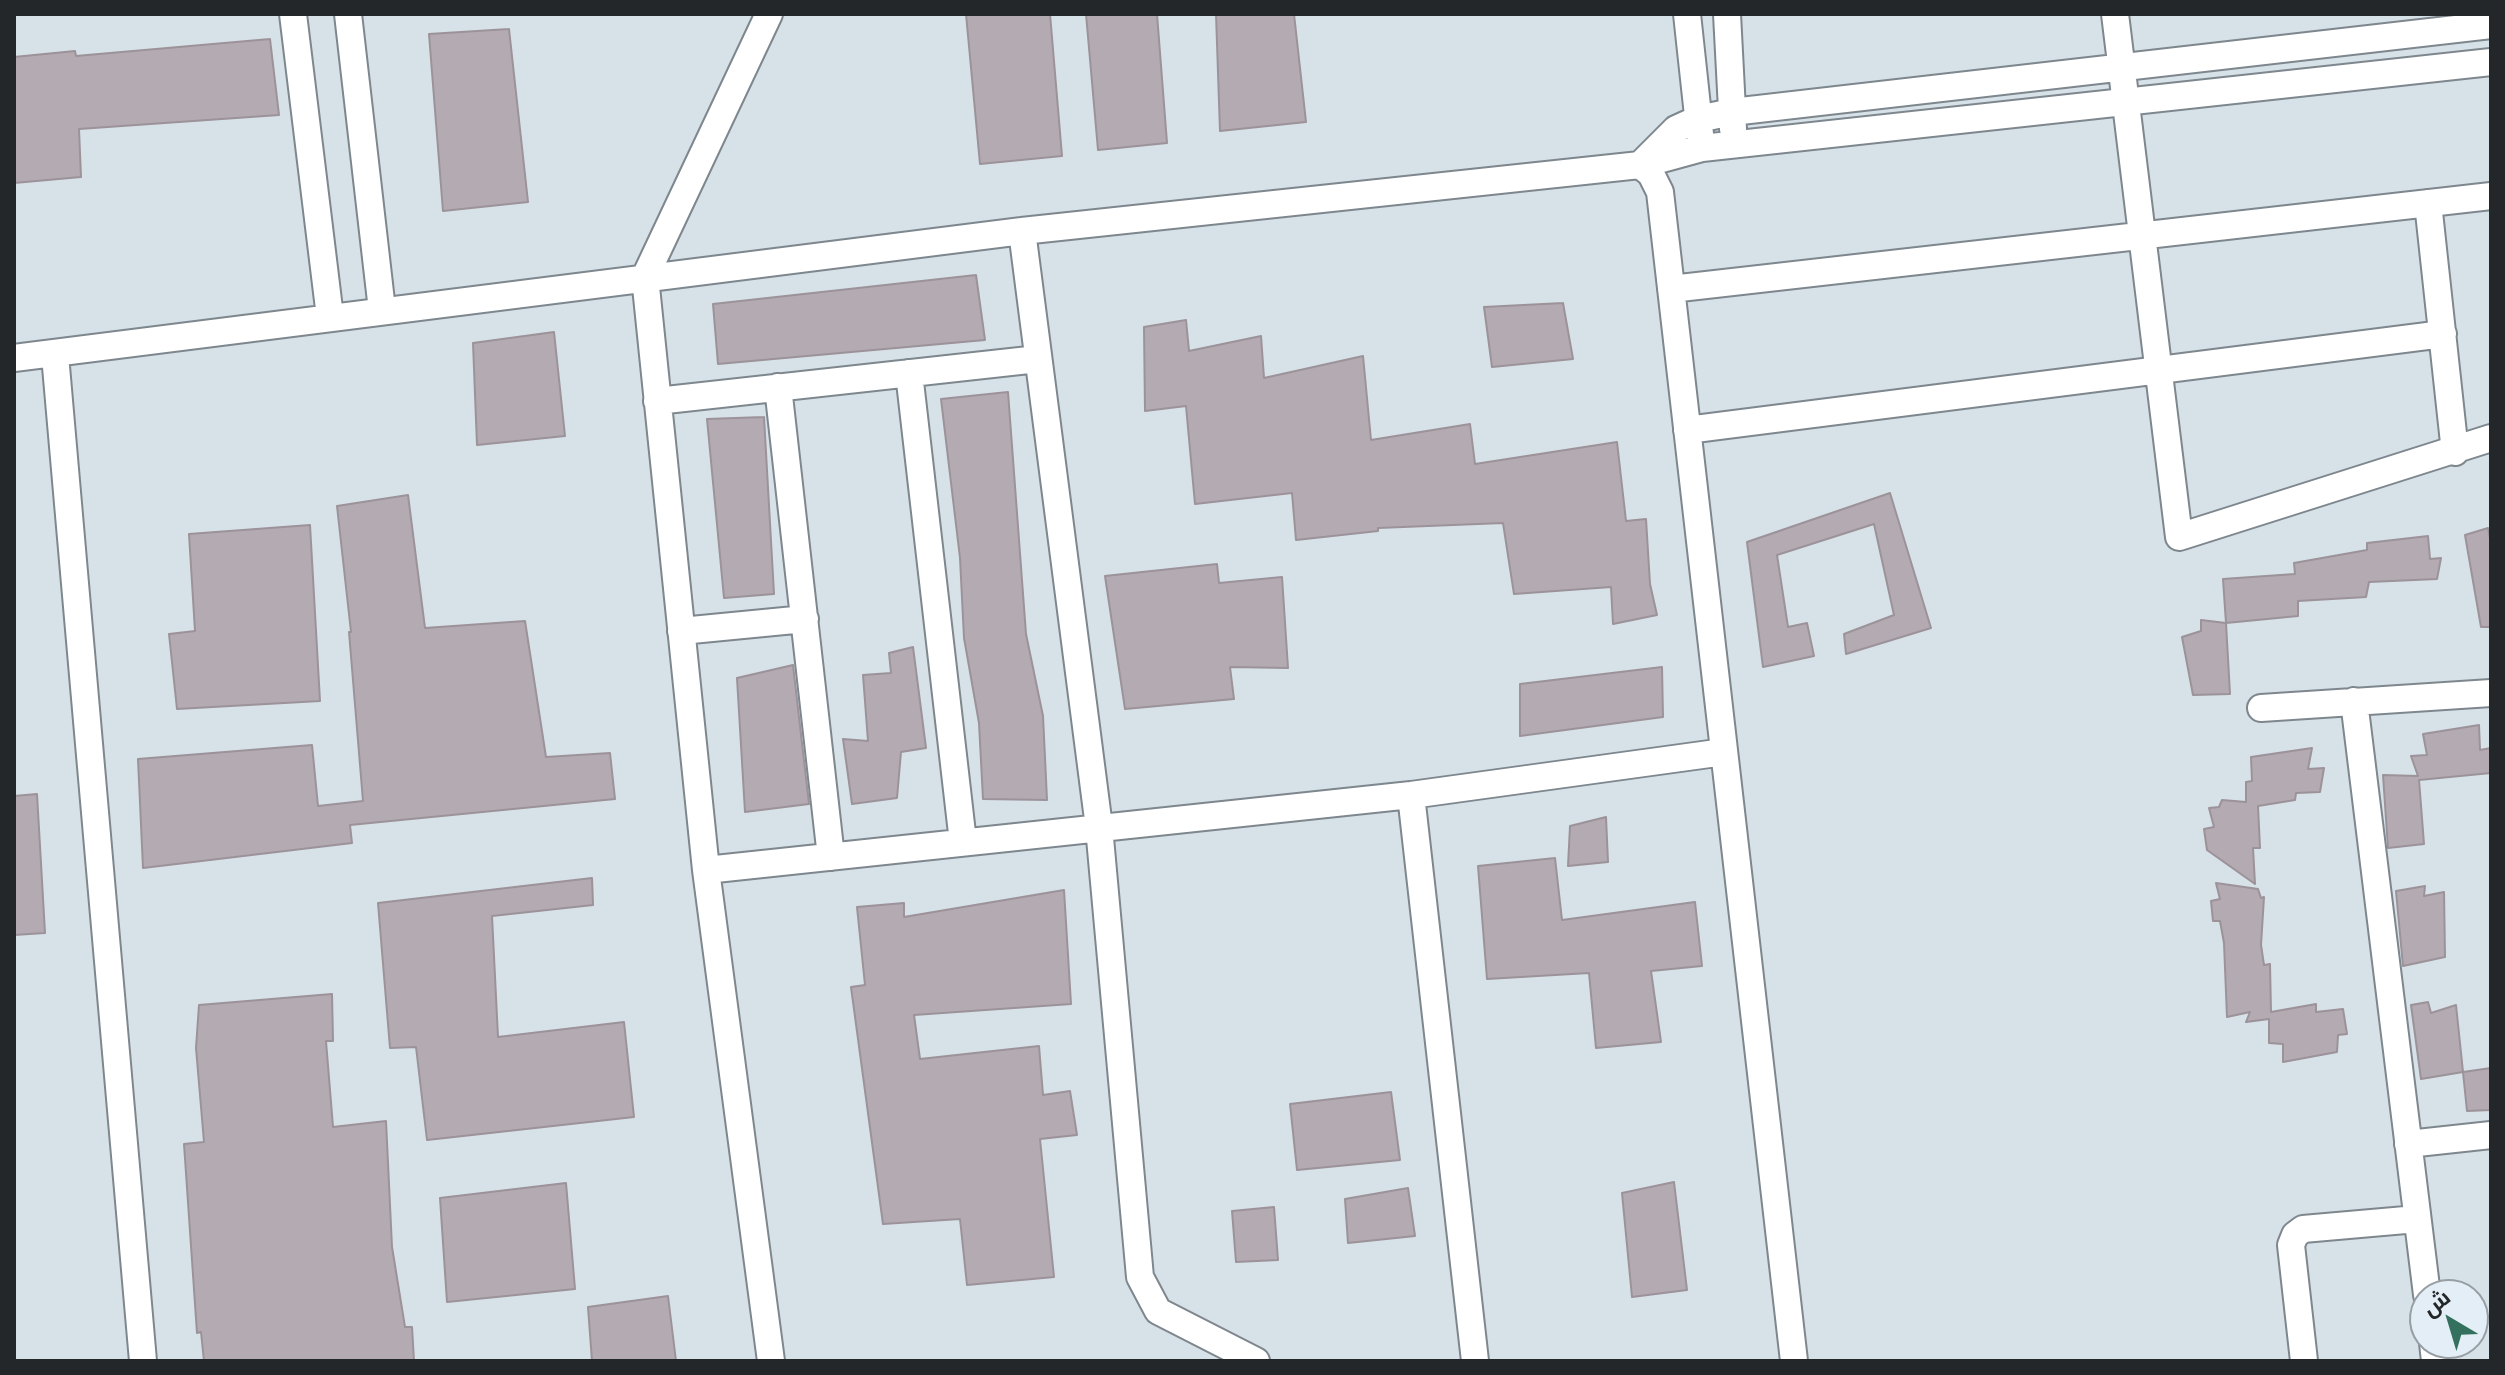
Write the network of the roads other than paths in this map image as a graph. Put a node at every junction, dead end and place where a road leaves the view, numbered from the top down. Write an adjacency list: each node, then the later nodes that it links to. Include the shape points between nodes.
1 (293, 14): 23 (street)
2 (348, 14): 22 (street)
3 (769, 14): 20 (street)
4 (1687, 14): 12 (street)
5 (1727, 14): 11 (street)
6 (2115, 14): 9 (street)
7 (2491, 25): 9 (street)
8 (2491, 62): 10 (street)
9 (2122, 67): 10 (street); 11 (street)
10 (2125, 100): 13 (street); 19 (street)
11 (1732, 112): 12 (street); 13 (street)
12 (1698, 119): 14 (street); 15 (street, via 1676,129)
13 (1734, 144): 14 (street)
14 (1702, 148): 15 (street)
15 (1640, 165): 18 (street); 21 (street, via 1660,192)
16 (2491, 196): 17 (street)
17 (2428, 203): 19 (street); 24 (street)
18 (1022, 231): 20 (street); 27 (street)
19 (2143, 235): 21 (street); 28 (street)
20 (645, 277): 22 (street); 31 (street)
21 (1671, 289): 32 (street)
22 (382, 310): 23 (street)
23 (330, 317): 25 (street)
24 (2443, 334): 28 (street); 34 (street)
25 (55, 355): 26 (street); 50 (street)
26 (14, 358)
27 (1038, 359): 29 (street); 42 (street)
28 (2157, 371): 32 (street); 34 (street, via 2179,537)
29 (909, 373): 30 (street); 43 (street)
30 (778, 387): 31 (street); 35 (street)
31 (657, 401): 36 (street)
32 (1687, 430): 40 (street)
33 (2491, 438): 34 (street)
34 (2455, 452)
35 (805, 619): 36 (street); 44 (street)
36 (681, 631): 45 (street)
37 (2491, 693): 38 (street)
38 (2354, 701): 39 (street); 47 (street)
39 (2261, 708)
40 (1724, 752): 41 (street); 54 (street)
41 (1411, 795): 42 (street); 53 (street)
42 (1099, 827): 43 (street); 52 (street, via 1140,1277 1158,1311)
43 (963, 842): 44 (street)
44 (831, 857): 45 (street)
45 (706, 870): 51 (street)
46 (2491, 1135): 47 (street)
47 (2408, 1144): 48 (street)
48 (2417, 1219): 49 (street); 55 (street, via 2303,1229 2295,1235 2291,1245)
49 (2425, 1279)
50 (143, 1361)
51 (771, 1361)
52 (1256, 1361)
53 (1475, 1361)
54 (1794, 1361)
55 (2304, 1361)

